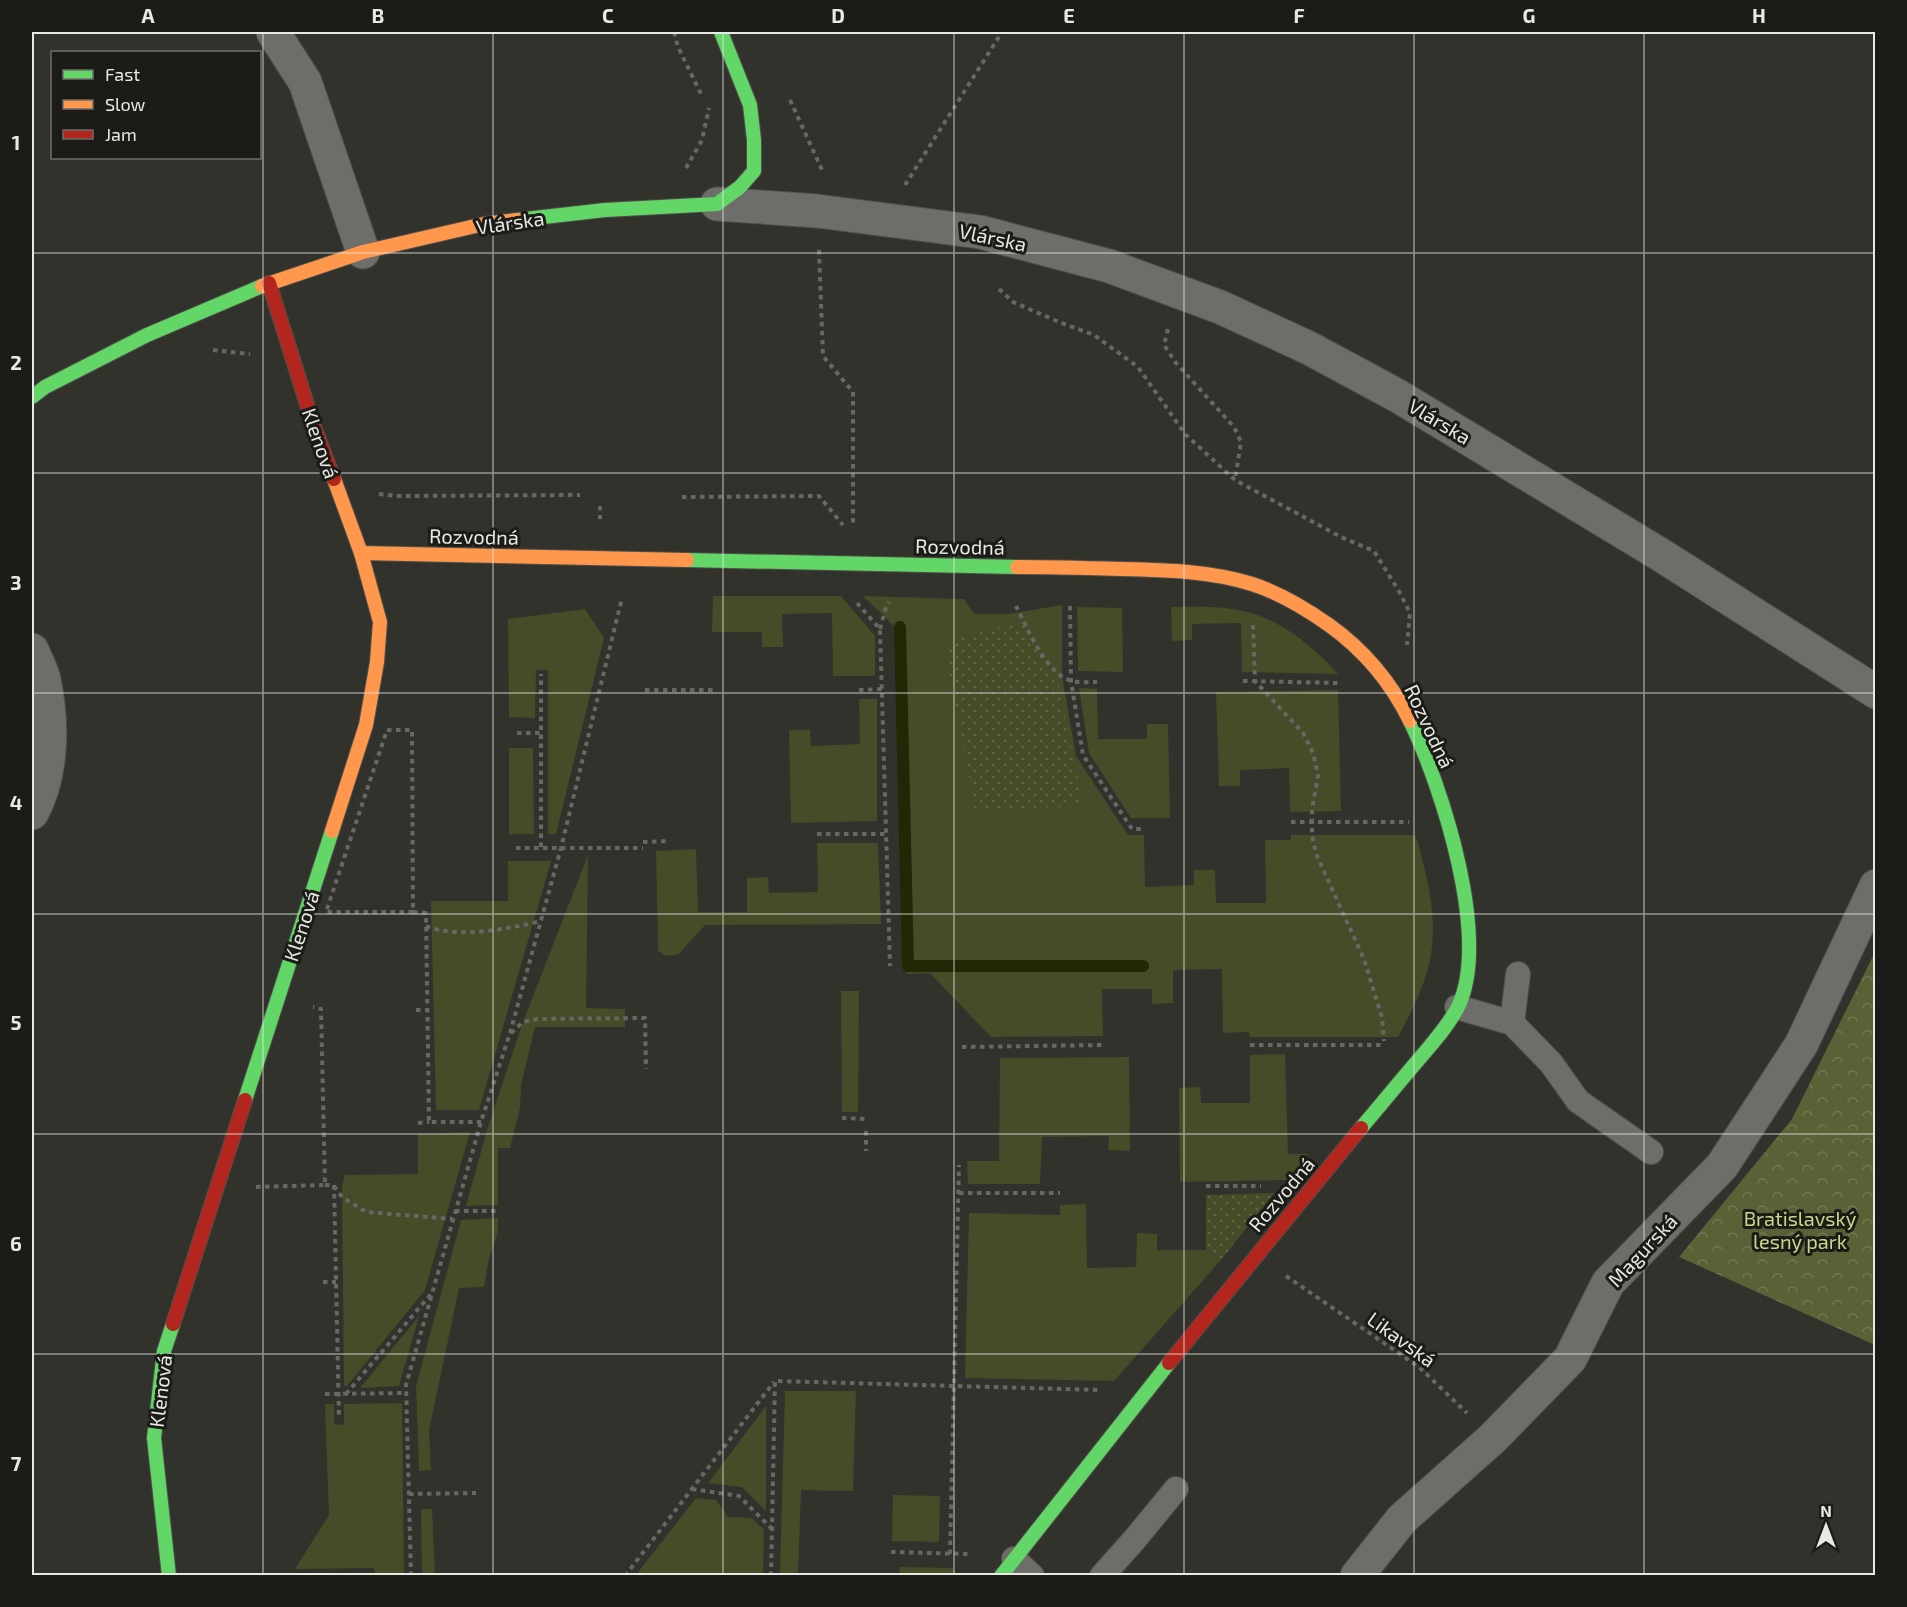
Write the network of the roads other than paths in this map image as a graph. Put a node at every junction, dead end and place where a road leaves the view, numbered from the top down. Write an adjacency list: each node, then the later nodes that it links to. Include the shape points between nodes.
1 (273, 32): 4 (street, via 305,82)
2 (721, 32): 3 (street, via 750,105 754,171)
3 (717, 204): 4 (street, Vlárska, via 605,210 484,224); 9 (street, Vlárska, via 817,211 980,232 1109,266 1220,307 1309,348 1398,396 1661,555)
4 (363, 252): 5 (street, Vlárska)
5 (269, 283): 6 (street, Vlárska, via 147,335); 7 (street, Klenová, via 314,427)
6 (32, 397)
7 (361, 553): 13 (street, Rozvodná, via 1176,570 1232,578 1287,598 1315,614 1361,652 1393,688 1423,750 1447,822 1464,900 1468,953 1465,985); 18 (street, Klenová, via 380,622 366,725 164,1351 154,1438)
8 (32, 650): 10 (street, via 44,679 49,726 48,764)
9 (1875, 692)
10 (32, 813)
11 (1875, 886): 21 (street, Magurská, via 1801,1045 1722,1166 1608,1283 1570,1359 1493,1438 1402,1519)
12 (1518, 974): 14 (lane)
13 (1457, 1007): 14 (lane); 17 (street, Rozvodná, via 1425,1052 1255,1256)
14 (1512, 1023): 15 (lane, via 1551,1063 1578,1101)
15 (1651, 1152)
16 (1176, 1489): 20 (lane)
17 (1007, 1567): 19 (lane)
18 (170, 1575)
19 (1032, 1575)
20 (1101, 1575)
21 (1357, 1575)

